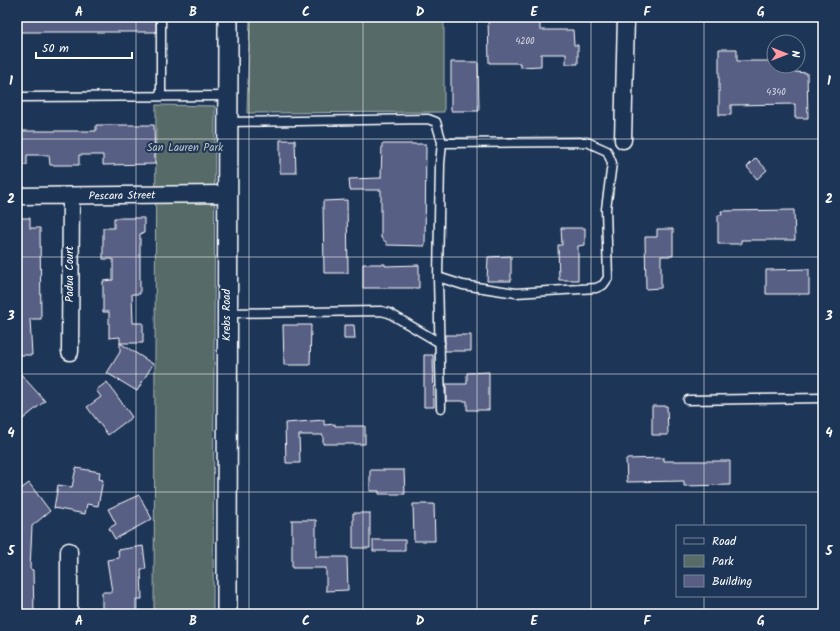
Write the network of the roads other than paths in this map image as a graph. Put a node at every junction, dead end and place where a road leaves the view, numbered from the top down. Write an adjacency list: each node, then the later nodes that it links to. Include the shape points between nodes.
1 (161, 17): 4 (lane)
2 (228, 17): 5 (street, Krebs Road)
3 (626, 17): 8 (street)
4 (161, 96): 5 (lane); 6 (lane)
5 (227, 96): 7 (street, Krebs Road)
6 (17, 97)
7 (227, 122): 9 (lane, via 428,119 436,122); 10 (street, Krebs Road)
8 (623, 140)
9 (442, 143): 13 (lane); 13 (lane, via 587,142 607,151 613,168 606,209 608,278 603,285 596,288 516,292 463,285)
10 (226, 194): 12 (street, Pescara Street); 14 (street, Krebs Road)
11 (17, 196): 12 (street, Pescara Street)
12 (71, 196): 16 (street, Padua Court)
13 (438, 277): 15 (lane)
14 (226, 314): 15 (lane, via 380,311); 22 (street, Krebs Road)
15 (440, 343): 19 (lane)
16 (70, 352)
17 (823, 398): 18 (lane)
18 (688, 400)
19 (441, 408)
20 (69, 551): 21 (street)
21 (69, 614)
22 (227, 614)

